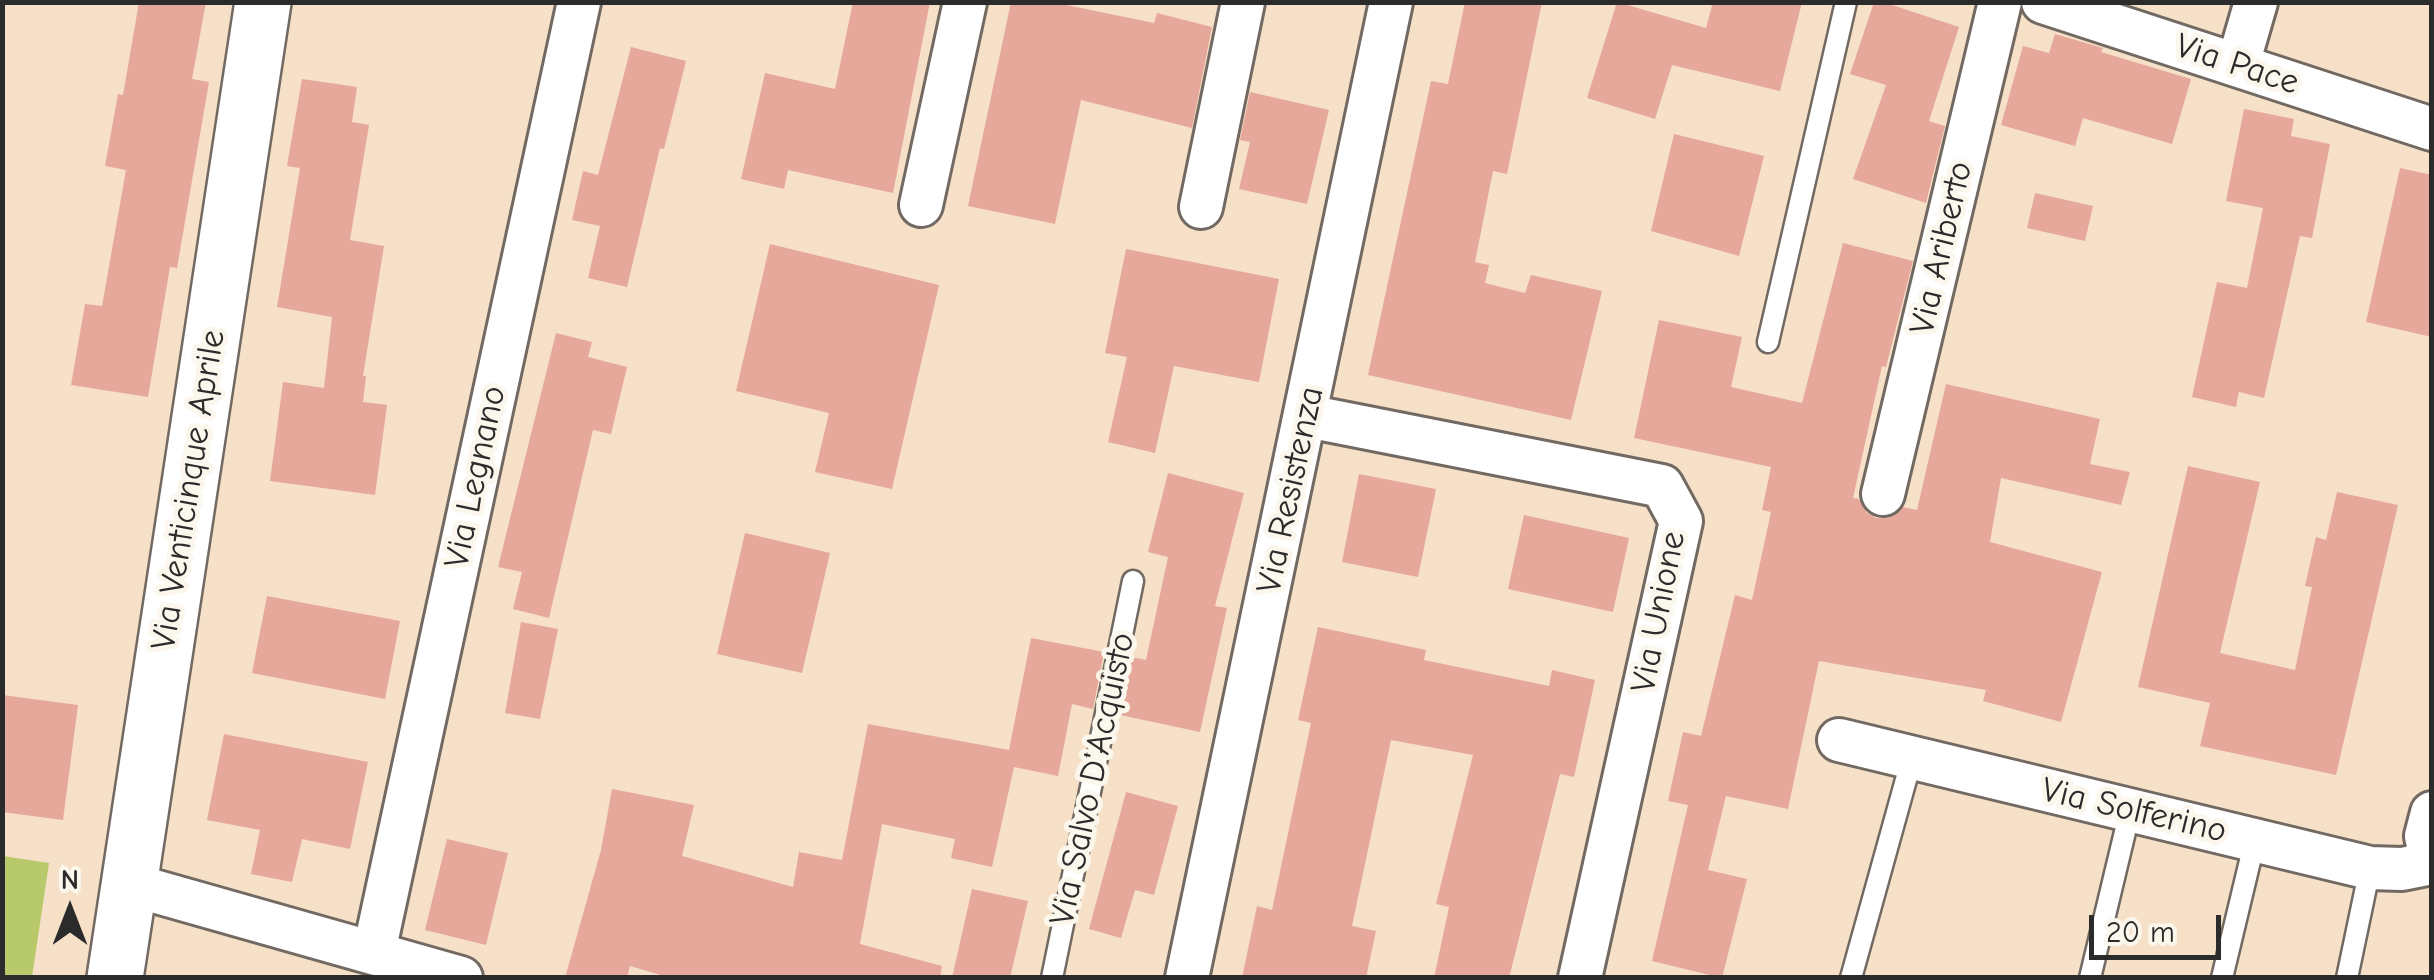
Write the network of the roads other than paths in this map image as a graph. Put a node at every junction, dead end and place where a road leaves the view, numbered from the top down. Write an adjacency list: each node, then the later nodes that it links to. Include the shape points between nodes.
1 (263, 2): 25 (street, Via Venticinque Aprile)
2 (580, 2): 26 (street, Via Legnano)
3 (965, 2): 12 (street)
4 (1243, 2): 13 (street)
5 (1391, 2): 15 (street, Via Resistenza)
6 (1846, 2): 14 (lane)
7 (2000, 2): 16 (street, Via Ariberto)
8 (2043, 2): 10 (street, Via Pace)
9 (2256, 2): 10 (street)
10 (2238, 64): 11 (street, Via Pace)
11 (2432, 129)
12 (922, 205)
13 (1201, 207)
14 (1768, 342)
15 (1307, 416): 30 (street, Via Resistenza); 31 (street, Via Unione, via 1662,486 1681,520)
16 (1883, 494)
17 (1133, 580): 29 (lane, Via Salvo D'Acquisto)
18 (1838, 740): 19 (street, Via Solferino)
19 (1912, 758): 20 (street, Via Solferino); 32 (lane)
20 (2130, 811): 22 (street, Via Solferino); 33 (lane)
21 (2432, 814): 23 (street, via 2426,836)
22 (2254, 840): 24 (street, Via Solferino); 34 (lane)
23 (2432, 863): 24 (street, Via Solferino)
24 (2370, 868): 35 (lane)
25 (130, 884): 26 (street); 27 (street, Via Venticinque Aprile)
26 (374, 952): 28 (street)
27 (116, 978)
28 (461, 978)
29 (1052, 978)
30 (1187, 978)
31 (1580, 978)
32 (1851, 978)
33 (2090, 978)
34 (2222, 978)
35 (2348, 978)

